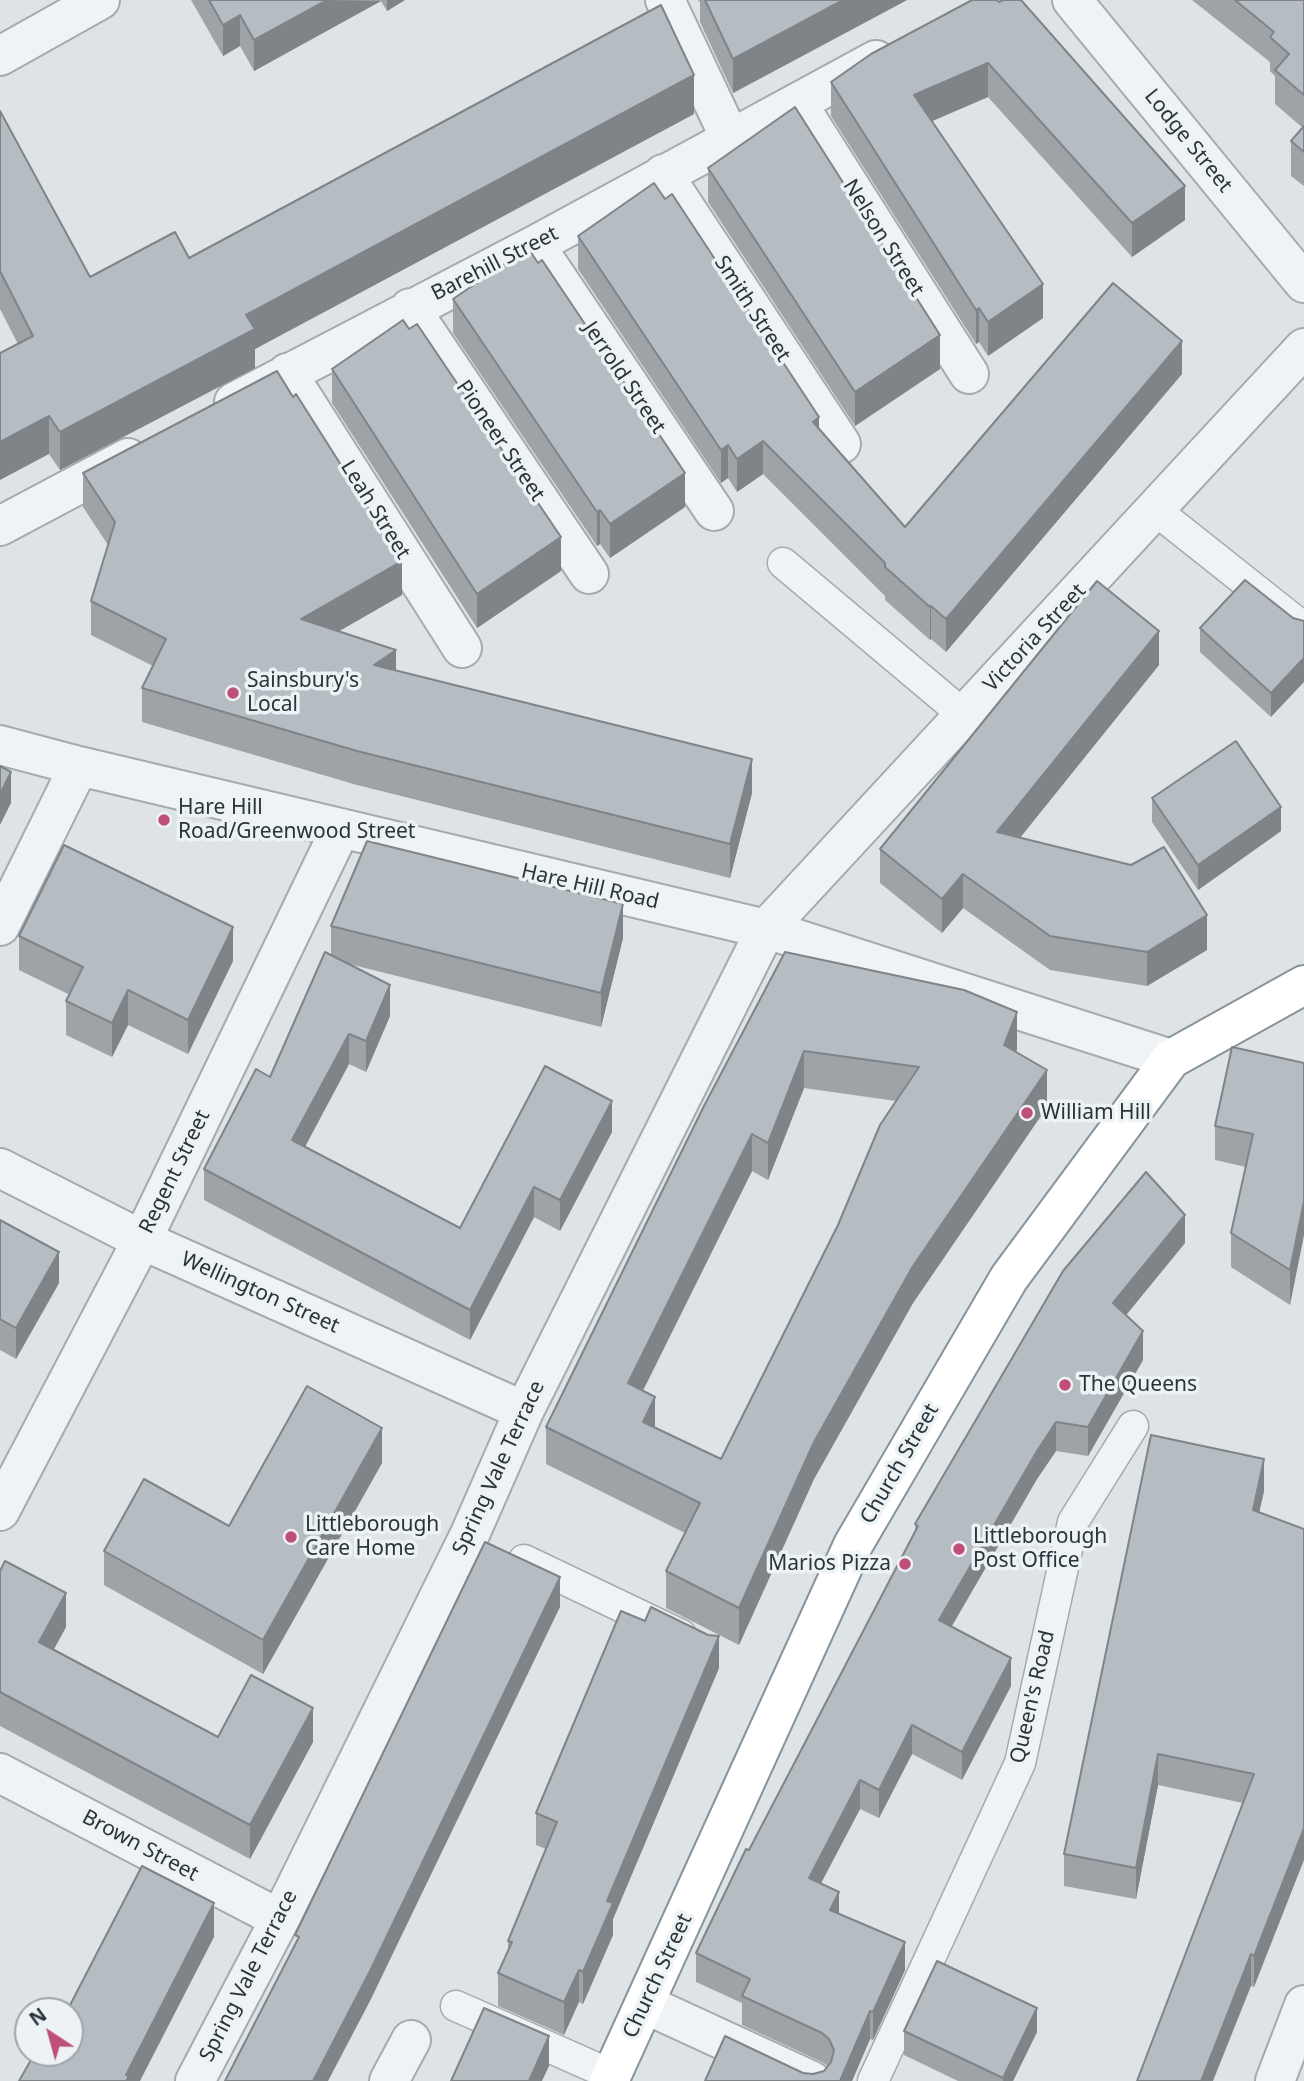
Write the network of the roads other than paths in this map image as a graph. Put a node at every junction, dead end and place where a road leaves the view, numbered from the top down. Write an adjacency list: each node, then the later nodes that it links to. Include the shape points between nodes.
1 (100, 0): 5 (street)
2 (665, 0): 7 (street)
3 (1072, 0): 10 (street, Lodge Street)
4 (905, 45): 6 (street, Barehill Street)
5 (0, 55)
6 (796, 103): 7 (street, Barehill Street); 14 (street, Nelson Street)
7 (730, 138): 8 (street, Barehill Street)
8 (663, 174): 9 (street, Barehill Street); 17 (street, Smith Street)
9 (535, 245): 11 (street, Barehill Street); 19 (street, Jerrold Street)
10 (1304, 283)
11 (410, 308): 13 (street, Barehill Street); 22 (street, Pioneer Street)
12 (1304, 348): 18 (street, Victoria Street)
13 (287, 373): 15 (street, Barehill Street); 24 (street, Leah Street)
14 (969, 374)
15 (204, 418)
16 (156, 443): 20 (street)
17 (841, 444)
18 (1154, 509): 23 (lane); 25 (street, Victoria Street)
19 (714, 511)
20 (0, 526)
21 (783, 563): 25 (lane)
22 (589, 574)
23 (1304, 628)
24 (462, 648)
25 (964, 715): 30 (street, Victoria Street)
26 (0, 745): 27 (street, Hare Hill Road)
27 (79, 766): 28 (street, Hare Hill Road); 29 (street)
28 (341, 828): 30 (street, Hare Hill Road); 34 (street, Regent Street)
29 (0, 926)
30 (766, 929): 32 (street, Hare Hill Road); 35 (street, Spring Vale Terrace)
31 (1304, 985): 32 (highway, Church Street)
32 (1171, 1059): 42 (highway, Church Street, via 1009,1278 853,1545)
33 (0, 1168): 34 (street, Wellington Street)
34 (142, 1240): 35 (street, Wellington Street); 37 (street, Regent Street)
35 (524, 1411): 38 (street, Spring Vale Terrace)
36 (1133, 1426): 50 (lane, Queen's Road, via 1073,1522 1020,1763)
37 (0, 1511)
38 (470, 1534): 39 (lane); 41 (street, Spring Vale Terrace)
39 (703, 1646)
40 (0, 1773): 41 (street, Brown Street)
41 (280, 1919): 47 (street, Spring Vale Terrace)
42 (645, 2004): 46 (highway, Church Street); 49 (street)
43 (456, 2006): 46 (lane)
44 (1300, 2029): 51 (street)
45 (411, 2040): 48 (street)
46 (611, 2078)
47 (195, 2081)
48 (389, 2081)
49 (812, 2081)
50 (873, 2081)
51 (1275, 2081)

